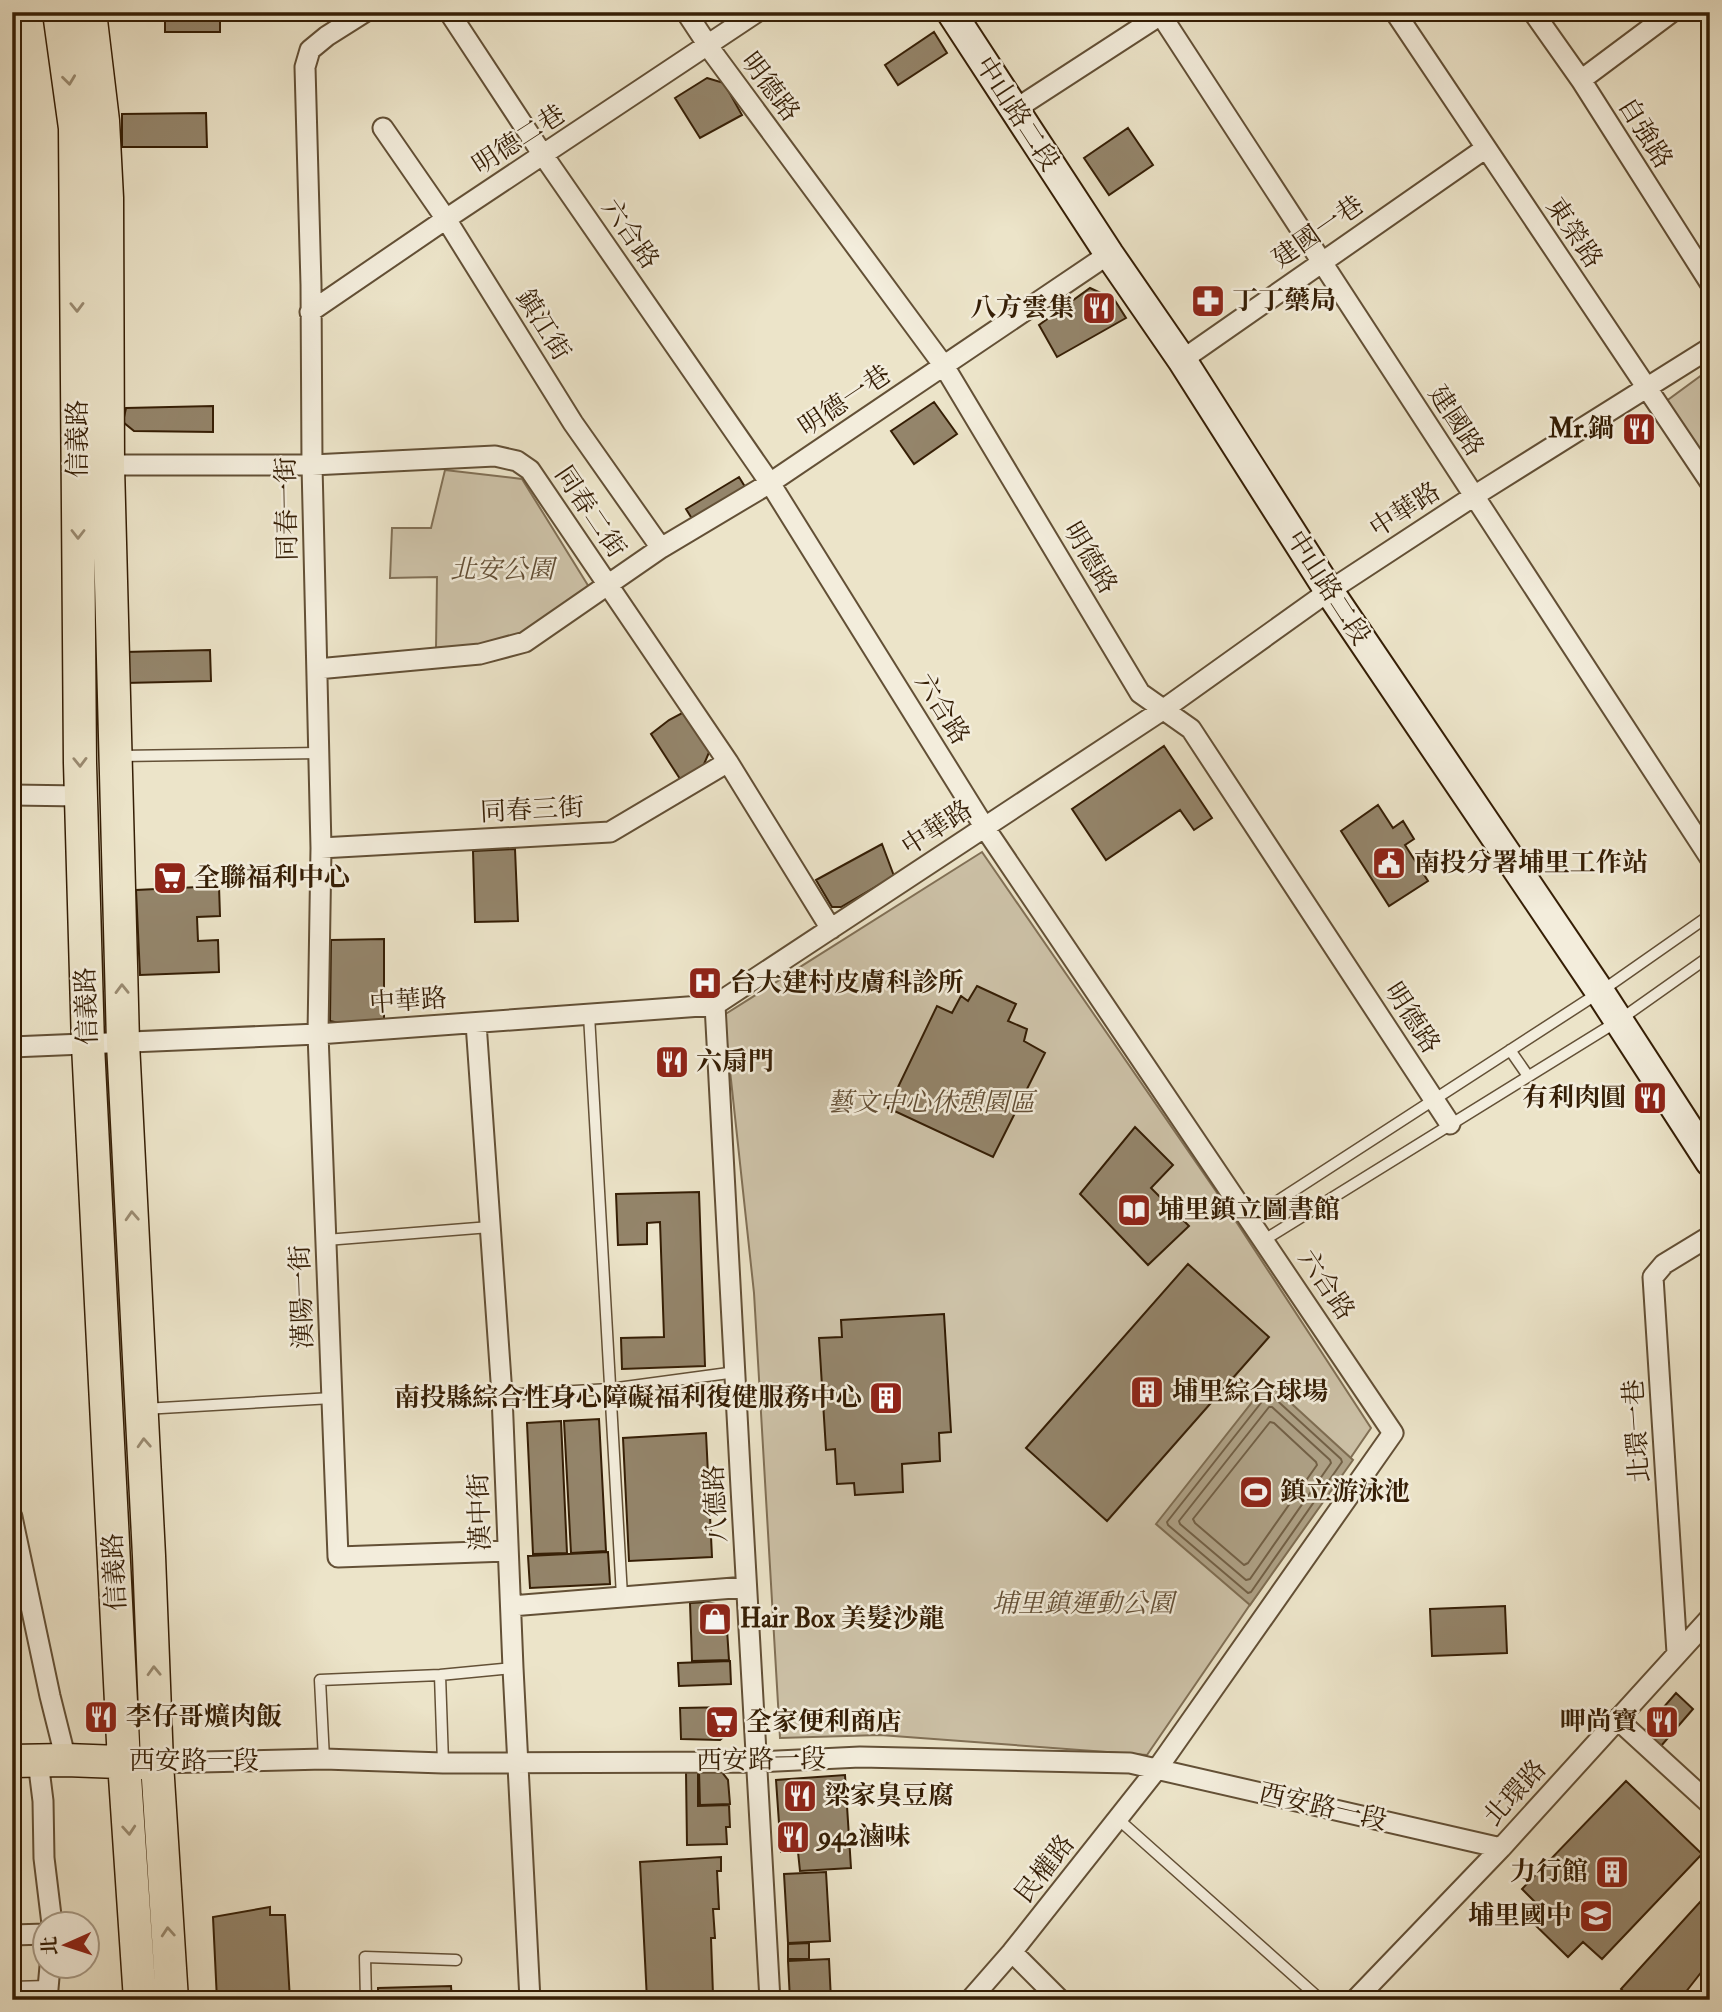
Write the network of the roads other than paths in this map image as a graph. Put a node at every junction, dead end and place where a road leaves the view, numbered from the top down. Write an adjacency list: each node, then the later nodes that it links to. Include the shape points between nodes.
1 (59, 12): 27 (main road, 信義路, one-way to 27, via 75,128)
2 (90, 12): 27 (main road, 信義路, via 107,198)
3 (365, 12): 22 (street, 同春一街, via 310,50 304,67)
4 (449, 12): 17 (street, 六合路)
5 (686, 12): 12 (street, 明德路)
6 (757, 12): 12 (street, 明德二巷)
7 (951, 12): 14 (street, 中山路二段)
8 (1395, 12): 16 (street, 東榮路)
9 (1533, 12): 13 (street, 自強路)
10 (1672, 12): 13 (street)
11 (1162, 13): 14 (street); 20 (street, 建國路)
12 (708, 46): 17 (street, 明德二巷); 25 (street, 明德路)
13 (1581, 80): 21 (street, 自強路)
14 (1014, 110): 19 (street, 中山路二段)
15 (383, 128): 18 (street, 鎮江街)
16 (1486, 148): 20 (street, 建國一巷); 26 (street, 東榮路)
17 (543, 155): 18 (street, 明德二巷); 30 (street, 六合路)
18 (446, 219): 22 (street, 明德二巷); 32 (street, 鎮江街, via 573,423)
19 (1110, 254): 24 (street, 中山路二段); 25 (street, 明德一巷)
20 (1322, 262): 24 (street, 建國一巷); 31 (street, 建國路)
21 (1710, 283)
22 (310, 312): 28 (street, 同春一街)
23 (1710, 348): 26 (street, 中華路)
24 (1182, 360): 34 (street, 中山路二段)
25 (944, 366): 30 (street, 明德一巷); 36 (street, 明德路, via 1140,693)
26 (1646, 388): 29 (street, 東榮路); 31 (street, 中華路)
27 (93, 465): 28 (street, 同春二街); 38 (main road, 信義路); 41 (main road, 信義路, one-way to 41)
28 (312, 465): 33 (street, 同春二街, via 495,456 517,461 530,470); 35 (street, 同春一街)
29 (1710, 482)
30 (770, 484): 32 (street, 明德一巷); 42 (street, 六合路)
31 (1474, 496): 34 (street, 中華路); 44 (street, 建國路)
32 (661, 548): 33 (street, 明德一巷)
33 (607, 586): 35 (street, 明德一巷, via 525,642 480,654); 39 (street, 同春二街)
34 (1329, 591): 36 (street, 中華路); 48 (street, 中山路二段)
35 (317, 669): 37 (street, 同春一街)
36 (1164, 709): 42 (street, 中華路); 59 (street, 明德路, via 1191,729)
37 (318, 753): 38 (lane); 43 (street, 同春一街)
38 (115, 757): 54 (main road, 信義路, one-way to 38)
39 (728, 762): 43 (street, 同春三街, via 610,832); 46 (street, 同春二街)
40 (12, 795): 41 (street)
41 (81, 796): 55 (main road, 信義路)
42 (985, 828): 46 (street, 中華路); 62 (street, 六合路)
43 (321, 848): 53 (street, 同春一街)
44 (1710, 858)
45 (1710, 915): 48 (lane)
46 (831, 929): 49 (street, 中華路)
47 (1710, 956): 51 (lane)
48 (1600, 992): 51 (street, 中山路二段); 57 (lane)
49 (715, 1005): 50 (street, 中華路); 67 (street, 八德路)
50 (589, 1015): 52 (street, 中華路); 68 (lane)
51 (1618, 1021): 58 (lane); 61 (street, 中山路二段)
52 (476, 1023): 53 (street, 中華路); 63 (street, 漢中街)
53 (318, 1034): 54 (street, 中華路); 65 (street, 漢陽一街)
54 (123, 1043): 55 (street, 中華路); 71 (main road, 信義路, one-way to 54)
55 (88, 1045): 56 (street, 中華路); 85 (main road, 信義路)
56 (12, 1047)
57 (1510, 1050): 58 (lane); 59 (lane)
58 (1528, 1076): 60 (lane)
59 (1434, 1099): 60 (street, 明德路); 62 (lane)
60 (1450, 1124): 66 (lane)
61 (1710, 1161)
62 (1250, 1219): 66 (street, 六合路)
63 (490, 1227): 65 (lane); 69 (street, 漢中街)
64 (1710, 1236): 79 (street, 北環一巷, via 1664,1264 1653,1277)
65 (326, 1240): 70 (street, 漢陽一街)
66 (1264, 1240): 72 (street, 六合路)
67 (736, 1372): 68 (lane); 75 (street, 八德路)
68 (610, 1389): 69 (lane); 76 (lane)
69 (502, 1395): 74 (street, 漢中街)
70 (332, 1398): 71 (lane); 74 (street, 漢陽一街, via 338,1557)
71 (142, 1409): 88 (main road, 信義路, one-way to 71)
72 (1393, 1433): 90 (street, 民權路)
73 (12, 1517): 84 (street, via 50,1696)
74 (507, 1551): 77 (street, 漢中街)
75 (746, 1587): 76 (street); 87 (street, 八德路)
76 (622, 1595): 77 (street)
77 (511, 1606): 80 (street, 漢中街)
78 (1710, 1618): 79 (street, 北環路)
79 (1677, 1653): 82 (street, 北環路)
80 (513, 1668): 81 (lane); 86 (street, 漢中街)
81 (440, 1675): 83 (lane, via 320,1681); 89 (lane)
82 (1616, 1719): 91 (street); 93 (street, 北環路)
83 (324, 1759): 88 (street, 西安路一段); 89 (street, 西安路一段)
84 (39, 1760): 85 (main road, 西安路一段); 94 (street)
85 (124, 1762): 88 (main road, 西安路一段); 101 (main road, 信義路, one-way to 101)
86 (519, 1762): 87 (street, 西安路一段); 89 (street, 西安路一段); 104 (street, 漢中街)
87 (755, 1762): 90 (street, 西安路一段, via 873,1758 1130,1763); 105 (street, 八德路)
88 (157, 1763): 102 (main road, 信義路, one-way to 88)
89 (443, 1763)
90 (1157, 1769): 92 (street, 民權路); 93 (street, 西安路一段)
91 (1710, 1804)
92 (1118, 1819): 97 (street, 民權路); 108 (lane)
93 (1501, 1848): 109 (street, 北環路)
94 (50, 1910)
95 (32, 1934): 96 (street)
96 (12, 1935)
97 (1012, 1952): 106 (street, 民權路); 107 (street)
98 (456, 1960): 103 (lane, via 365,1957)
99 (48, 1984): 100 (lane)
100 (12, 1987)
101 (140, 2000)
102 (172, 2000)
103 (366, 2000)
104 (530, 2000)
105 (770, 2000)
106 (970, 2000)
107 (1060, 2000)
108 (1321, 2000)
109 (1355, 2000)

